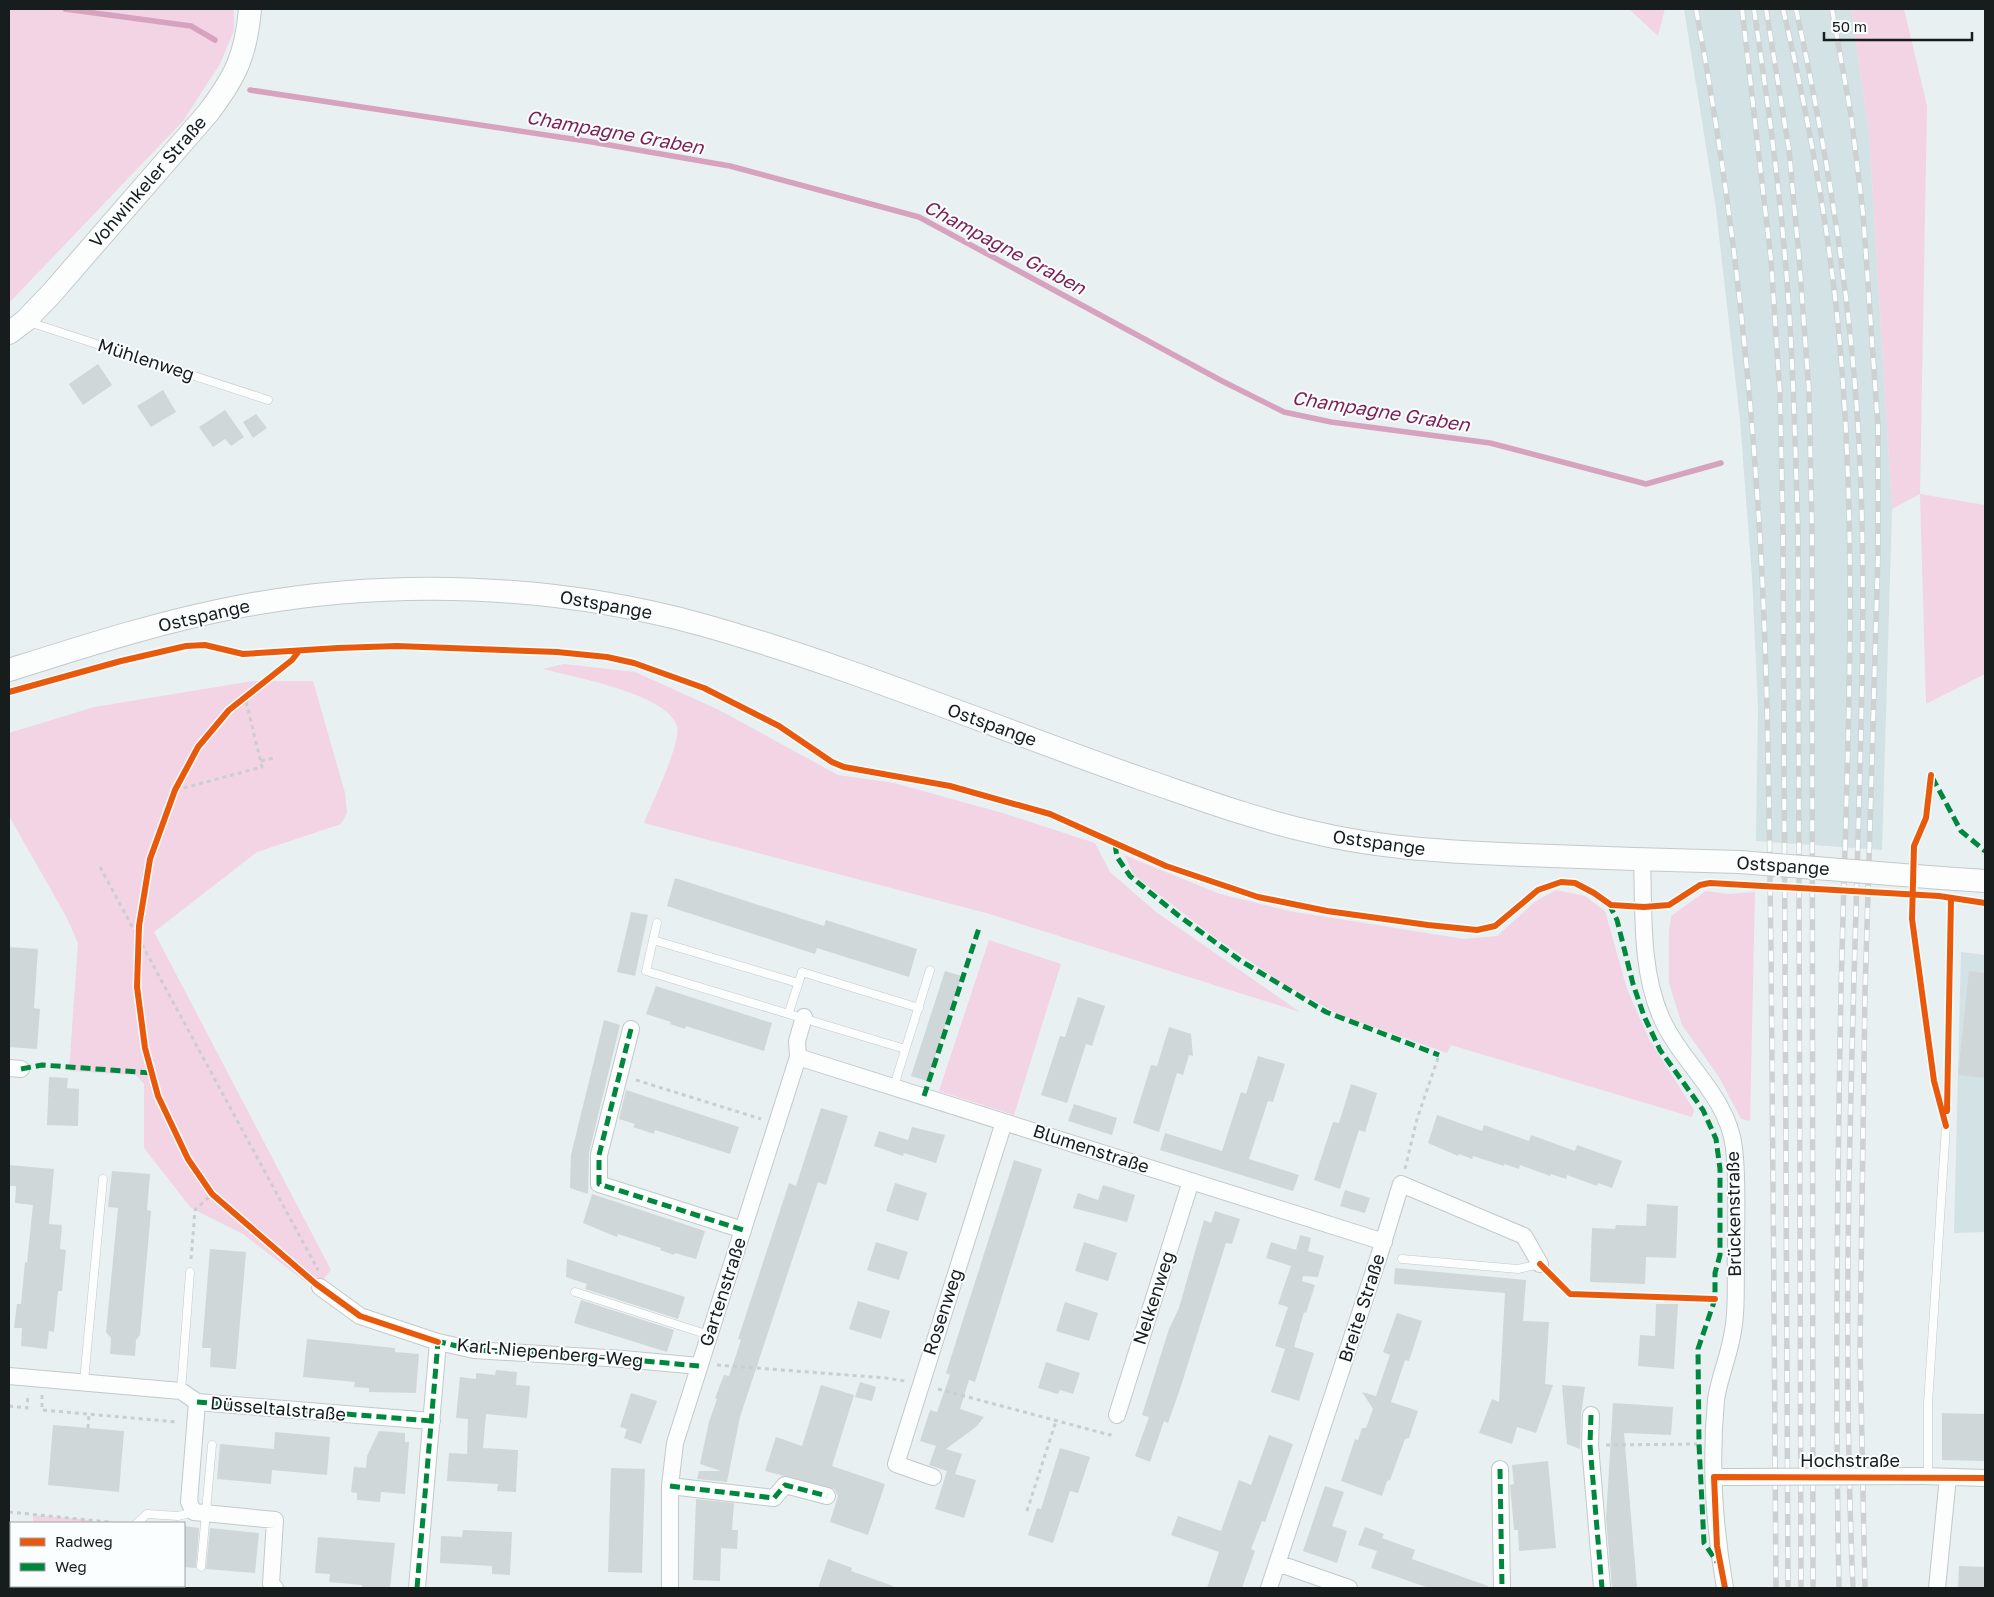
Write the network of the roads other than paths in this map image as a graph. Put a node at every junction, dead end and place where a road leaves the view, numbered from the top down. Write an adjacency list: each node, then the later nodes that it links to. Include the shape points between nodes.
1 (250, 9): 2 (main road, Vohwinkeler Straße, via 242,57 225,91 51,294)
2 (17, 327): 3 (lane, Mühlenweg)
3 (268, 400)
4 (9, 670): 5 (main road, Ostspange, via 203,614 313,596 448,589 552,596 637,610 738,636 1232,810 1300,830 1410,849)
5 (1642, 859): 6 (main road, Ostspange, bridge, via 1740,862); 42 (street, Brückenstraße, via 1645,947 1661,1016 1675,1042 1719,1103 1734,1146 1735,1314 1717,1397)
6 (1985, 881)
7 (657, 923): 8 (lane)
8 (653, 940): 10 (lane); 12 (lane, via 646,970)
9 (930, 970): 11 (lane)
10 (798, 983): 11 (lane, Gartenstraße, via 802,972); 12 (lane, Gartenstraße)
11 (918, 1008): 14 (lane)
12 (796, 1014): 14 (lane); 15 (street, Gartenstraße)
13 (631, 1029): 21 (street, via 599,1155 598,1184)
14 (906, 1049): 16 (lane)
15 (798, 1057): 16 (street, Blumenstraße); 21 (street, Gartenstraße)
16 (894, 1086): 17 (street, Blumenstraße)
17 (1004, 1122): 20 (street, Blumenstraße); 41 (street, Rosenweg, via 896,1464)
18 (1946, 1126): 40 (lane)
19 (103, 1179): 32 (lane)
20 (1191, 1181): 22 (street, Blumenstraße); 35 (street, Nelkenweg)
21 (743, 1230): 28 (street, Gartenstraße)
22 (1384, 1242): 24 (street, Breite Straße, via 1401,1184 1524,1236); 49 (street, Breite Straße)
23 (1402, 1259): 24 (lane, via 1518,1269)
24 (1540, 1264)
25 (190, 1272): 33 (lane)
26 (316, 1284): 29 (street, via 360,1316)
27 (575, 1292): 28 (lane)
28 (709, 1335): 30 (street, Gartenstraße)
29 (438, 1342): 30 (street, Karl-Niepenberg-Weg, via 474,1350); 37 (street, Karl-Niepenberg-Weg)
30 (699, 1366): 45 (street, Gartenstraße, via 675,1443)
31 (9, 1376): 32 (street, Düsseltalstraße)
32 (84, 1381): 33 (street, Düsseltalstraße)
33 (181, 1391): 34 (street, Düsseltalstraße)
34 (197, 1402): 37 (street, Düsseltalstraße); 47 (street, via 189,1502)
35 (1117, 1415)
36 (1591, 1415): 57 (street, via 1590,1445)
37 (432, 1421): 52 (street, Karl-Niepenberg-Weg)
38 (212, 1445): 47 (lane)
39 (1500, 1469): 56 (street)
40 (1925, 1476): 42 (street, Hochstraße, bridge); 43 (street, Hochstraße)
41 (933, 1477)
42 (1714, 1477): 58 (street, Brückenstraße, via 1717,1546)
43 (1948, 1477): 44 (street, Hochstraße); 59 (street)
44 (1985, 1478)
45 (670, 1486): 46 (street, via 774,1498 785,1485); 53 (street, Gartenstraße)
46 (827, 1496)
47 (200, 1513): 48 (lane, via 178,1516 147,1514); 50 (lane); 51 (street, via 275,1520 271,1584)
48 (138, 1522)
49 (1277, 1563): 54 (street, Breite Straße); 55 (street)
50 (201, 1567)
51 (275, 1588)
52 (418, 1588)
53 (670, 1588)
54 (1269, 1588)
55 (1349, 1588)
56 (1502, 1588)
57 (1602, 1588)
58 (1725, 1588)
59 (1937, 1588)

